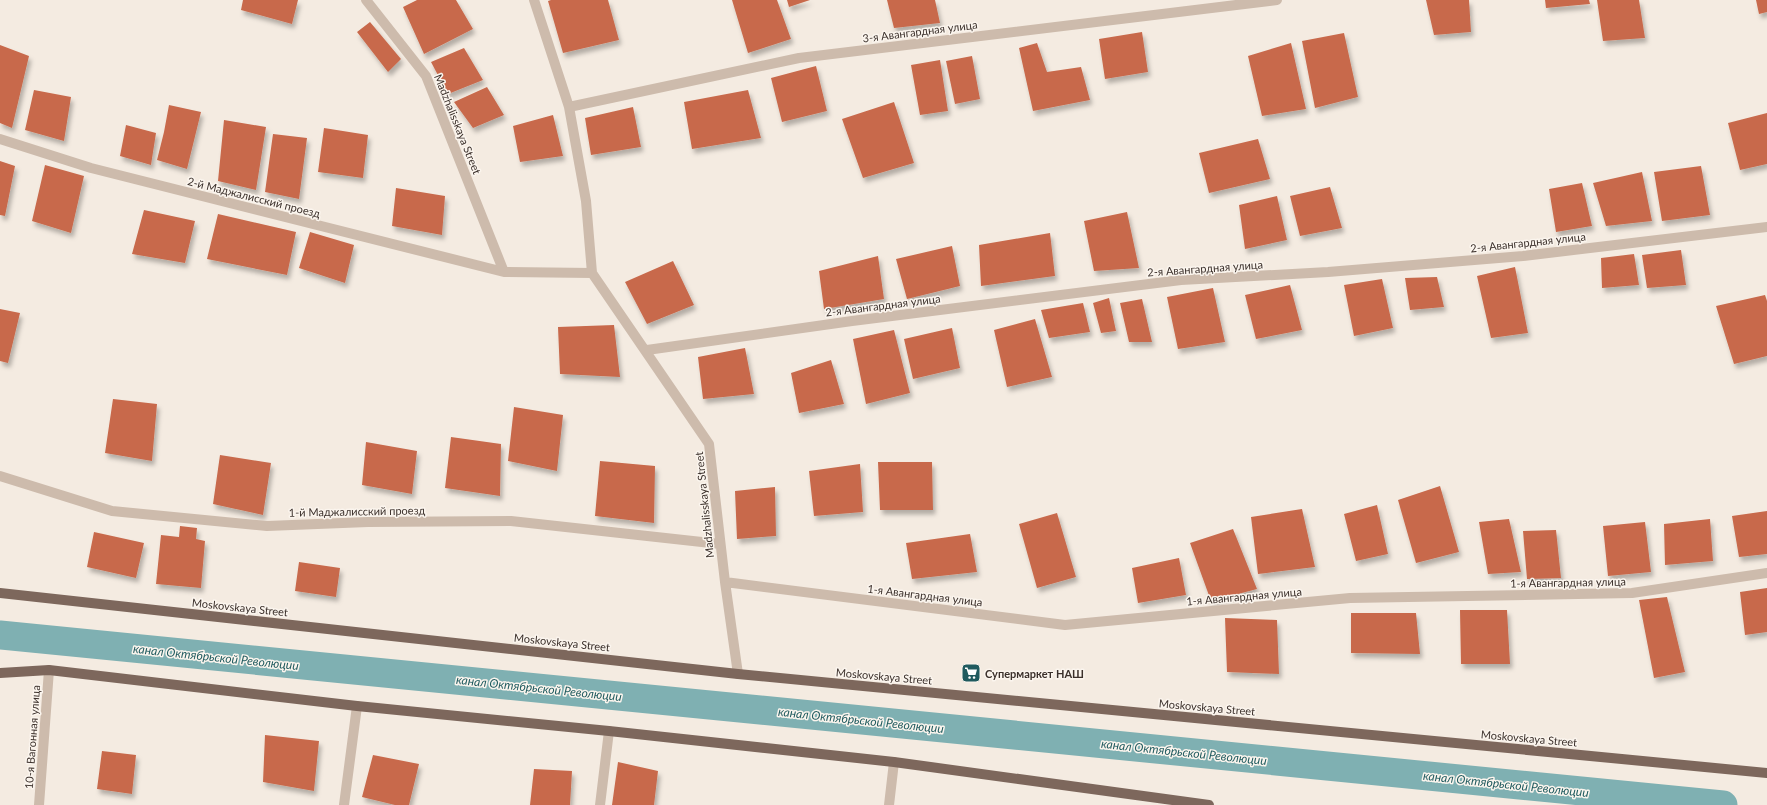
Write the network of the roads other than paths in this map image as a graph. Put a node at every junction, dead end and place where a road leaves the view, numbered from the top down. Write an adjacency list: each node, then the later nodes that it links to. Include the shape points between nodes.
1 (366, 0): 7 (street, Madzhalisskaya Street, via 426,76)
2 (534, 0): 4 (street)
3 (1277, 0): 4 (street, 3-я Авангардная улица, via 799,58)
4 (569, 107): 8 (street, via 586,201)
5 (0, 139): 7 (street, 2-й Маджалисский проезд, via 91,168)
6 (1767, 227): 9 (street, 2-я Авангардная улица, via 1523,256 1328,272 1181,280 852,321)
7 (504, 272): 8 (street, 2-й Маджалисский проезд)
8 (592, 273): 9 (street, Madzhalisskaya Street)
9 (647, 350): 11 (street, Madzhalisskaya Street, via 709,444)
10 (0, 476): 11 (street, 1-й Маджалисский проезд, via 112,511 267,526 511,521)
11 (720, 544): 13 (street, Madzhalisskaya Street)
12 (1767, 573): 13 (street, 1-я Авангардная улица, via 1632,593 1350,598 1064,625)
13 (725, 582): 17 (street, Madzhalisskaya Street)
14 (0, 593): 17 (main road, Moskovskaya Street)
15 (49, 670): 16 (main road); 18 (main road); 22 (street, 10-я Вагонная улица)
16 (0, 673)
17 (738, 674): 21 (main road, Moskovskaya Street)
18 (357, 706): 19 (main road); 23 (street)
19 (609, 731): 20 (main road); 24 (street)
20 (894, 762): 25 (street); 26 (main road)
21 (1767, 773)
22 (39, 805)
23 (344, 805)
24 (600, 805)
25 (888, 805)
26 (1209, 805)

